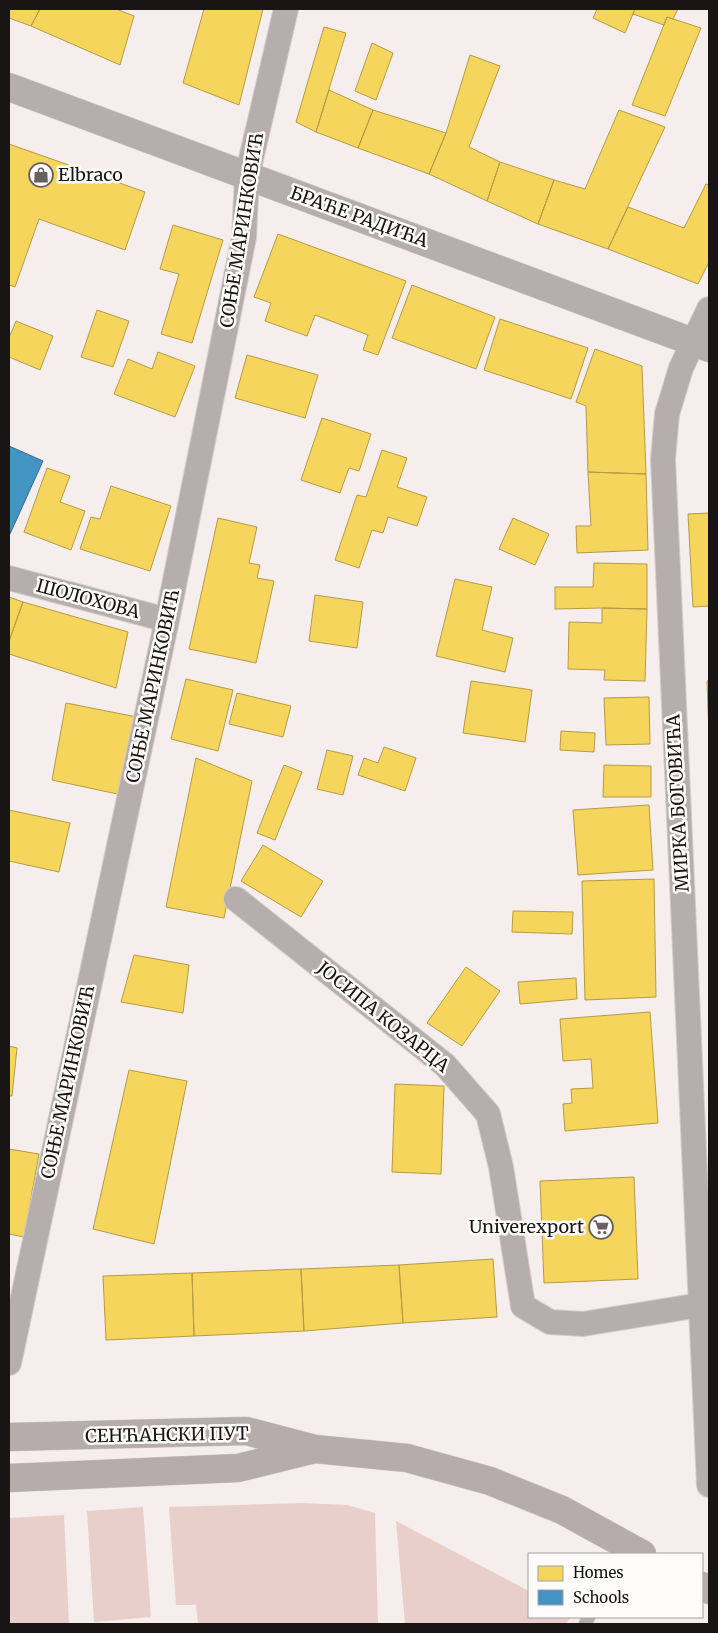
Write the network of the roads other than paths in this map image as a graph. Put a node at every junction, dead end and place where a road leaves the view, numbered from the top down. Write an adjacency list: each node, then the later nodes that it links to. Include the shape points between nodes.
1 (286, 9): 3 (street, СОЊЕ МАРИНКОВИЋ)
2 (9, 87): 3 (street, БРАЋЕ РАДИЋА)
3 (247, 176): 5 (street, БРАЋЕ РАДИЋА); 7 (street, СОЊЕ МАРИНКОВИЋ, via 244,237)
4 (709, 309): 5 (street, МИРКА БОГОВИЋА)
5 (701, 345): 9 (street, МИРКА БОГОВИЋА, via 681,368 668,414 663,459)
6 (9, 578): 7 (street, ШОЛОХОВА)
7 (167, 620): 10 (street, СОЊЕ МАРИНКОВИЋ)
8 (236, 899): 9 (street, ЈОСИПА КОЗАРЦА, via 445,1065 488,1114 501,1166 523,1306 550,1322 583,1324)
9 (705, 1313): 14 (street, МИРКА БОГОВИЋА)
10 (9, 1362)
11 (9, 1437): 12 (main road, СЕНЋАНСКИ ПУТ, via 246,1431)
12 (315, 1450): 13 (main road, СЕНЋАНСКИ ПУТ, via 238,1468); 15 (main road, via 407,1458 490,1480 562,1510)
13 (9, 1478)
14 (709, 1485)
15 (631, 1552)

